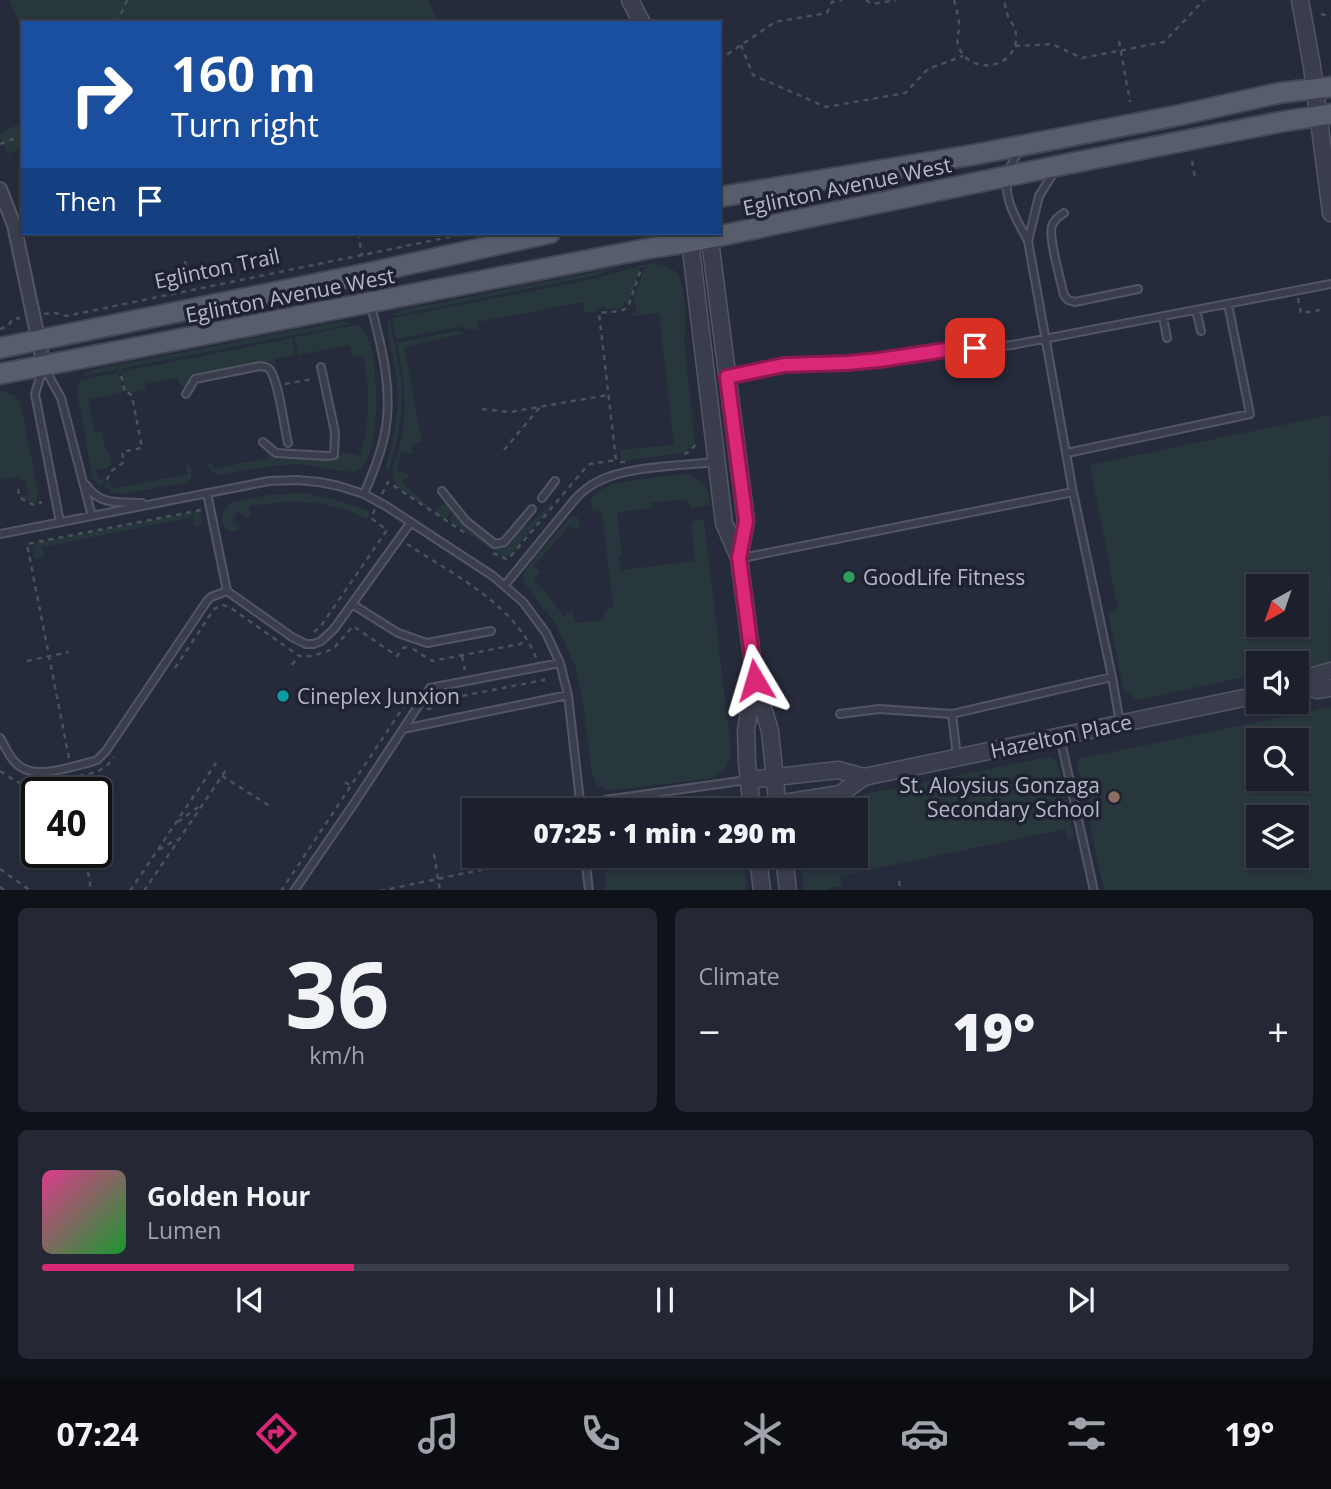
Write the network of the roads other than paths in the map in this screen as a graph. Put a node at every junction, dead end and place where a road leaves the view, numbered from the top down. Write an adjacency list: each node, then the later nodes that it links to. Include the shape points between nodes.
1 (630, 0): 3 (street)
2 (1300, 0): 4 (street)
3 (641, 21)
4 (1323, 88): 5 (street); 6 (main road, Eglinton Avenue West)
5 (1325, 115): 7 (main road, Eglinton Avenue West); 12 (street)
6 (1024, 145): 8 (lane); 10 (main road, Eglinton Avenue West)
7 (1057, 166): 8 (main road, Eglinton Avenue West); 17 (lane, via 1039,196)
8 (1007, 177): 13 (main road, Eglinton Avenue West); 17 (lane, via 1007,197)
9 (0, 189): 27 (street, via 14,225)
10 (721, 197)
11 (1064, 213): 19 (lane, via 1051,227 1068,300)
12 (1331, 213)
13 (721, 233)
14 (541, 235): 27 (main road, Eglinton Avenue West)
15 (709, 235): 16 (main road, Eglinton Avenue West); 32 (street)
16 (689, 237): 20 (main road, Eglinton Avenue West); 37 (street)
17 (1028, 242): 26 (lane)
18 (1331, 284): 21 (lane)
19 (1138, 289)
20 (370, 302): 29 (main road, Eglinton Avenue West); 43 (lane, via 386,375 387,412 385,435)
21 (1228, 304): 22 (lane); 36 (lane, via 1250,414)
22 (1196, 310): 23 (lane); 24 (lane)
23 (1163, 317): 25 (lane); 26 (lane)
24 (1201, 331)
25 (1167, 338)
26 (1046, 339): 32 (lane, via 879,360 784,365); 36 (lane)
27 (39, 340): 28 (main road, Eglinton Avenue West); 29 (street)
28 (0, 348)
29 (44, 366): 31 (main road, Eglinton Avenue West); 38 (lane, via 61,398); 48 (lane, via 35,394)
30 (321, 367): 34 (lane, via 335,432 334,455 276,453)
31 (0, 374)
32 (727, 377): 51 (street, via 746,521)
33 (186, 394): 35 (lane, via 195,379 265,367 276,385)
34 (263, 442)
35 (288, 443)
36 (1067, 453): 41 (lane)
37 (716, 462): 51 (street, via 724,523); 52 (lane, via 626,471 590,485)
38 (82, 477): 45 (lane, via 97,497); 47 (lane)
39 (555, 481): 44 (lane)
40 (442, 491): 46 (lane, via 466,521 495,544 504,542)
41 (1073, 492): 51 (lane); 58 (lane)
42 (207, 493): 43 (lane, via 297,480 319,481); 45 (lane); 53 (lane)
43 (364, 494): 49 (lane)
44 (542, 498)
45 (151, 504): 47 (lane)
46 (532, 509)
47 (92, 516): 48 (lane)
48 (60, 522): 50 (lane)
49 (411, 522): 52 (lane); 54 (lane)
50 (0, 534)
51 (739, 558): 60 (street)
52 (505, 585): 56 (lane, via 535,617)
53 (227, 591): 54 (lane, via 306,644 327,637); 70 (lane, via 207,601 97,760 41,772 23,769)
54 (352, 604): 55 (lane, via 398,634 427,643)
55 (491, 631)
56 (560, 663): 63 (lane); 68 (lane, via 430,688)
57 (1331, 671): 59 (street)
58 (1112, 677): 66 (lane); 67 (lane)
59 (1309, 679)
60 (755, 680): 72 (street, via 770,731); 74 (street, via 746,730)
61 (1309, 688): 62 (street)
62 (1331, 688)
63 (568, 695): 68 (lane); 75 (lane)
64 (1246, 697): 67 (street, Hazelton Place)
65 (840, 714): 66 (lane, via 879,709)
66 (952, 714): 71 (lane)
67 (1120, 723): 69 (street, Hazelton Place)
68 (403, 729): 83 (lane)
69 (1060, 736): 71 (street, Hazelton Place); 87 (lane)
70 (0, 738)
71 (957, 757): 73 (street, Hazelton Place)
72 (774, 777): 73 (street, Hazelton Place, via 838,770); 74 (street, Hazelton Place); 78 (street)
73 (864, 777): 79 (street, Hazelton Place, via 840,794)
74 (749, 780): 76 (lane); 77 (street)
75 (580, 798)
76 (619, 798)
77 (751, 798)
78 (777, 798)
79 (821, 798)
80 (586, 868): 84 (lane)
81 (759, 868): 85 (street)
82 (785, 868): 86 (street)
83 (295, 890)
84 (589, 890)
85 (762, 890)
86 (788, 890)
87 (1094, 890)

